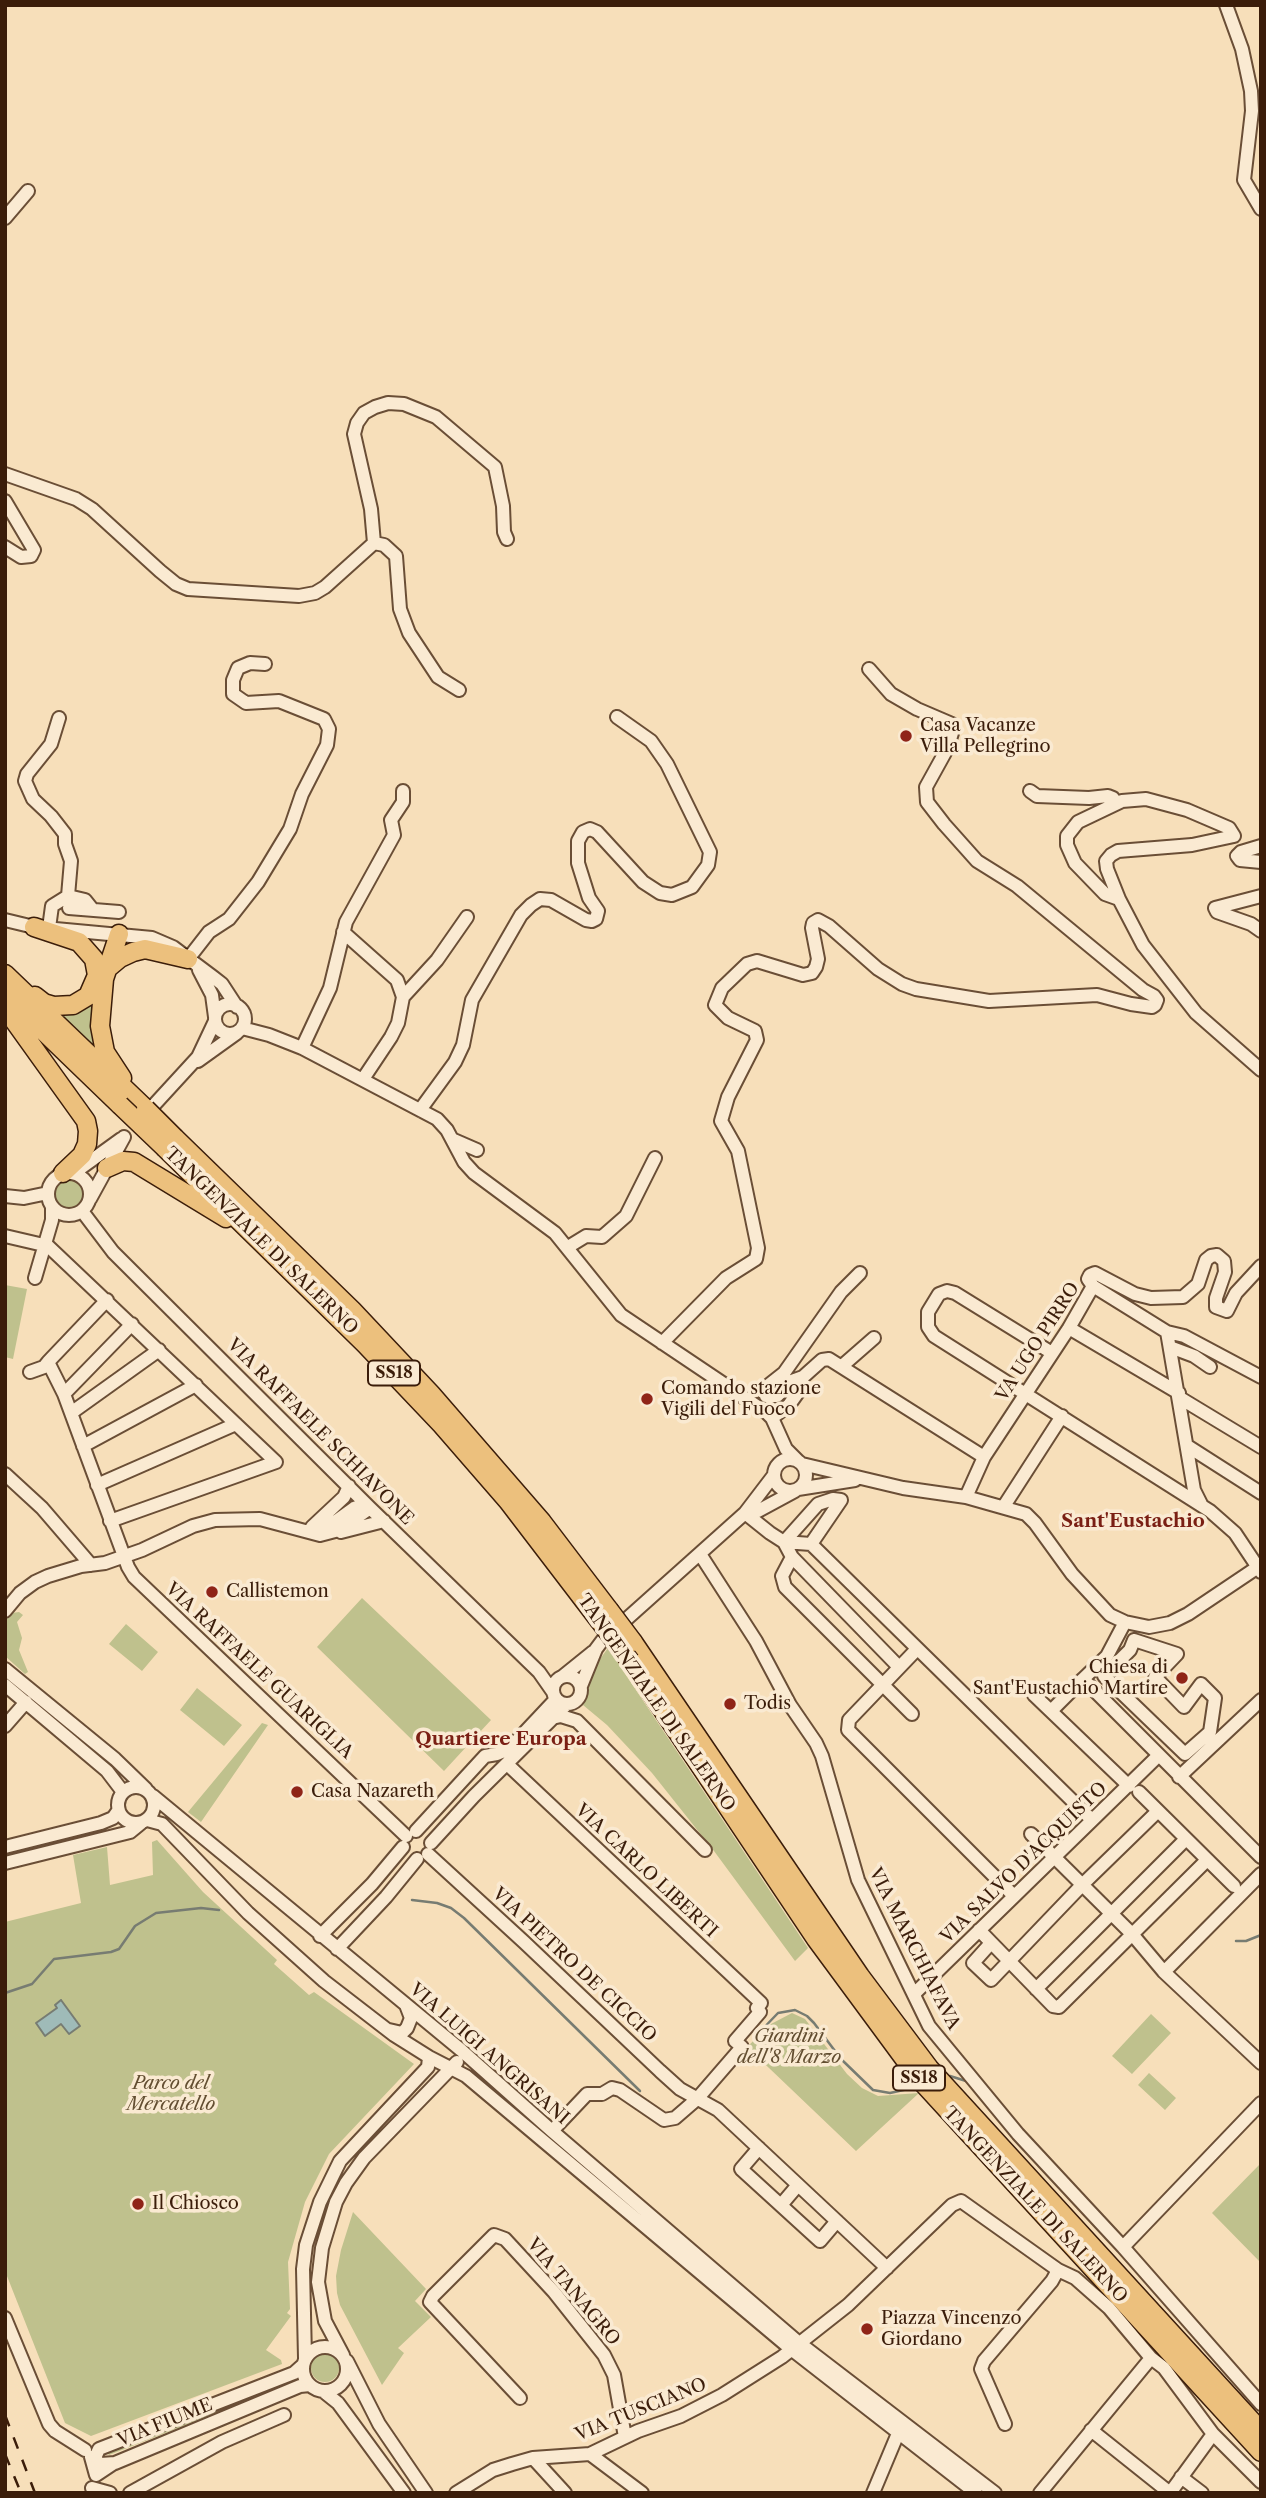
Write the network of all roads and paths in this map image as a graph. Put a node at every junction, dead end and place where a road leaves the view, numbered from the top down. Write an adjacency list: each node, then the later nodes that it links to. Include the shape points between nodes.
1 (1226, 5): 3 (street, via 1251,91 1244,180)
2 (28, 191): 4 (street)
3 (1261, 209)
4 (5, 218)
5 (5, 474): 8 (street, via 92,509 160,571 188,589 299,596 315,593)
6 (5, 501): 9 (street, via 34,550 31,556 22,557)
7 (507, 539): 8 (street, via 495,467 436,417 404,404 388,404 364,413 354,434)
8 (374, 543): 12 (street, via 396,556 400,609 409,633 438,677)
9 (5, 547)
10 (265, 664): 30 (street, via 238,668 233,694 246,703 279,701 324,719 329,729 327,745 290,829 257,882 229,919 209,932)
11 (869, 669): 69 (street, via 891,694 951,724 947,749 926,787 927,802 944,824 977,860 1017,886 1154,996 1156,1005 1097,995 989,1001 916,989 878,970 818,920 812,928 818,959 812,972 803,975 757,961 747,964 722,988 715,1005 755,1031 757,1040 721,1121 738,1151 758,1248 756,1259 726,1278)
12 (458, 690)
13 (617, 717): 45 (street, via 651,741 667,764 710,852 708,865 692,887 672,895 660,893 643,882 597,832 583,832 578,841 578,863 598,911 596,919 586,920 551,900 540,900 521,915 472,1000 455,1062)
14 (59, 718): 22 (street, via 51,744 25,781 33,799 65,834 71,861)
15 (403, 791): 27 (street, via 403,802 391,820 394,835)
16 (1030, 791): 17 (street, via 1037,796 1108,796)
17 (1116, 803): 21 (street, via 1078,822 1067,836 1067,845 1075,863 1105,894); 21 (street, via 1146,799 1187,810 1229,828 1234,836 1192,845 1118,851 1107,861 1107,869)
18 (1261, 846): 19 (street, via 1237,856)
19 (1261, 862)
20 (1261, 896): 28 (street, via 1215,908)
21 (1119, 899): 42 (street, via 1143,945 1196,1013)
22 (69, 902): 23 (street, via 85,900 93,910); 26 (street, via 52,906)
23 (119, 912)
24 (467, 917): 34 (street, via 431,968)
25 (5, 920): 26 (street)
26 (42, 928): 29 (street); 31 (highway, via 79,942)
27 (343, 932): 34 (street, via 397,980); 40 (street, via 330,988)
28 (1261, 932)
29 (115, 933): 30 (street, via 152,938); 31 (highway)
30 (192, 962): 31 (highway, via 145,949 120,958); 36 (street, via 222,984); 37 (street, via 212,995)
31 (103, 972): 32 (highway, via 88,996 64,1007 44,1003); 44 (highway, via 101,1041 111,1061)
32 (5, 973): 44 (highway, TANGENZIALE DI SALERNO / SS18)
33 (5, 994): 47 (highway, TANGENZIALE DI SALERNO / SS18, bridge, via 120,1105)
34 (403, 997): 43 (street, via 398,1023)
35 (5, 1008): 51 (highway, via 86,1121 87,1144)
36 (240, 1010): 37 (street, via 225,1005); 38 (street, via 245,1020); 39 (street)
37 (215, 1019): 38 (street, via 226,1034); 41 (street)
38 (241, 1029): 39 (street); 41 (street)
39 (269, 1035): 40 (street)
40 (302, 1048): 43 (street)
41 (191, 1065): 44 (street)
42 (1261, 1070)
43 (363, 1079): 45 (street)
44 (150, 1107): 47 (highway, TANGENZIALE DI SALERNO / SS18, bridge)
45 (420, 1110): 46 (street, via 437,1119)
46 (454, 1140): 48 (street); 58 (street, via 474,1173)
47 (170, 1143): 59 (highway, TANGENZIALE DI SALERNO / SS18); 120 (highway, TANGENZIALE DI SALERNO / SS18, via 352,1310 431,1394 542,1522)
48 (477, 1150)
49 (655, 1158): 58 (street, via 626,1216 602,1237 586,1236)
50 (107, 1168): 51 (street, via 124,1137); 54 (street); 59 (highway, via 128,1161 149,1170 223,1216)
51 (68, 1173): 52 (street, via 52,1181); 54 (street, via 88,1182)
52 (48, 1193): 53 (street); 55 (street)
53 (5, 1196)
54 (86, 1205): 55 (street, via 68,1215); 99 (street, VIA RAFFAELE SCHIAVONE, via 113,1252)
55 (52, 1207): 57 (street)
56 (5, 1236): 57 (street)
57 (43, 1245): 62 (street); 64 (street)
58 (568, 1247): 69 (street, via 610,1304)
59 (284, 1263): 120 (highway, TANGENZIALE DI SALERNO / SS18, via 442,1425)
60 (1261, 1266): 63 (street, via 1236,1293 1227,1311 1216,1307 1226,1272 1217,1255 1206,1261 1198,1284 1183,1297 1135,1294 1095,1273 1088,1279)
61 (860, 1273): 77 (street, via 841,1292 784,1373 765,1388 766,1396 777,1396)
62 (35, 1278)
63 (1093, 1286): 66 (street, VA UGO PIRRO); 67 (street, VA UGO PIRRO)
64 (107, 1300): 65 (street); 73 (street)
65 (132, 1324): 71 (street); 81 (street)
66 (1069, 1328): 72 (street, VA UGO PIRRO); 82 (street)
67 (1167, 1332): 70 (street); 78 (street, VA UGO PIRRO, via 1184,1336)
68 (874, 1338): 74 (street)
69 (662, 1343): 85 (street)
70 (1170, 1347): 75 (street); 82 (street)
71 (159, 1350): 79 (street); 83 (street)
72 (1052, 1353): 80 (street, VA UGO PIRRO); 80 (street, via 955,1293 947,1291 935,1298 927,1321 934,1336)
73 (49, 1364): 76 (street); 81 (street, VIA RAFFAELE GUARIGLIA)
74 (842, 1366): 77 (street, via 822,1360); 91 (street)
75 (1210, 1367)
76 (30, 1372)
77 (803, 1377): 85 (street, via 789,1405)
78 (1261, 1377)
79 (196, 1385): 86 (street); 88 (street)
80 (1026, 1393): 84 (street); 91 (street, VA UGO PIRRO)
81 (64, 1394): 83 (street, VIA RAFFAELE GUARIGLIA)
82 (1180, 1396): 89 (street); 90 (street)
83 (71, 1413): 88 (street, VIA RAFFAELE GUARIGLIA)
84 (1062, 1416): 97 (street); 106 (street)
85 (772, 1419): 87 (street)
86 (236, 1424): 98 (street); 108 (street, via 276,1462)
87 (779, 1435): 92 (street); 93 (street)
88 (83, 1446): 98 (street, VIA RAFFAELE GUARIGLIA)
89 (1189, 1447): 94 (street); 101 (street)
90 (1261, 1447)
91 (984, 1457): 102 (street, VA UGO PIRRO)
92 (800, 1462): 93 (street, via 784,1460); 96 (street); 100 (street, via 806,1476)
93 (775, 1471): 100 (street, via 780,1488); 107 (street)
94 (1193, 1473): 97 (street); 103 (street)
95 (5, 1474): 117 (street, via 42,1508)
96 (862, 1479): 100 (street); 102 (street)
97 (1167, 1482): 103 (street)
98 (97, 1485): 108 (street, VIA RAFFAELE GUARIGLIA)
99 (349, 1486): 104 (street, VIA RAFFAELE SCHIAVONE); 110 (street, via 344,1497)
100 (797, 1490): 105 (street)
101 (1261, 1493)
102 (966, 1497): 106 (street)
103 (1201, 1504): 118 (street, via 1235,1534)
104 (368, 1506): 109 (street, VIA RAFFAELE SCHIAVONE); 110 (street); 111 (street)
105 (768, 1506): 107 (street); 112 (street, via 767,1520)
106 (1004, 1506): 121 (street, via 1026,1514 1072,1574 1110,1615)
107 (745, 1513): 112 (street); 114 (street)
108 (110, 1521): 115 (street, VIA RAFFAELE GUARIGLIA)
109 (384, 1521): 111 (street); 126 (street, VIA RAFFAELE SCHIAVONE)
110 (306, 1532): 111 (street); 115 (street, via 260,1518 215,1520)
111 (327, 1534)
112 (780, 1539): 113 (street); 113 (street, via 818,1504 841,1500); 116 (street)
113 (811, 1544): 123 (street)
114 (700, 1554): 122 (street); 175 (street, VIA MARCHIAFAVA, via 819,1749 858,1880)
115 (122, 1557): 117 (street); 153 (street, VIA RAFFAELE GUARIGLIA, via 134,1577)
116 (792, 1558): 124 (street); 130 (street, via 782,1576 785,1587)
117 (91, 1565): 119 (street, via 35,1582)
118 (1259, 1568): 121 (street, via 1170,1623 1150,1627)
119 (7, 1607)
120 (604, 1615): 205 (highway, TANGENZIALE DI SALERNO / SS18, bridge, via 634,1642 860,1976 929,2068); 208 (highway, TANGENZIALE DI SALERNO / SS18, bridge, via 816,1939 920,2080)
121 (1125, 1622): 129 (street, via 1107,1656)
122 (596, 1649): 128 (street); 132 (street)
123 (917, 1649): 124 (street); 150 (street)
124 (899, 1667): 130 (street)
125 (5, 1669): 147 (street, VIA LUIGI ANGRISANI, via 115,1759)
126 (539, 1672): 128 (street); 134 (street, VIA RAFFAELE SCHIAVONE)
127 (1104, 1676): 127 (street, via 1185,1754 1210,1732 1215,1698 1201,1684 1184,1707 1155,1677 1177,1654 1134,1640)
128 (561, 1677): 132 (street, via 574,1677); 134 (street, via 554,1686)
129 (1083, 1679): 137 (street); 142 (street)
130 (883, 1684): 138 (street); 165 (street, via 849,1720 848,1730)
131 (5, 1685): 135 (street)
132 (581, 1686): 134 (street, via 581,1694)
133 (1034, 1695): 137 (street)
134 (562, 1700): 139 (street); 140 (street, VIA RAFFAELE SCHIAVONE); 153 (street, via 509,1749 485,1756)
135 (26, 1702): 141 (street); 146 (street, via 107,1772)
136 (1258, 1710): 144 (street)
137 (1051, 1712): 145 (street)
138 (912, 1714)
139 (552, 1718): 140 (street); 143 (street)
140 (577, 1721): 156 (street)
141 (5, 1726)
142 (1158, 1756): 144 (street); 145 (street, VIA SALVO D'ACQUISTO)
143 (508, 1764): 157 (street); 182 (street, VIA CARLO LIBERTI, via 761,2003 760,2012 735,2041 742,2047)
144 (1179, 1777): 159 (street)
145 (1134, 1789): 149 (street); 150 (street, VIA SALVO D'ACQUISTO)
146 (123, 1792): 147 (street, via 131,1787); 148 (street)
147 (149, 1793): 151 (street, via 153,1812); 169 (street, VIA LUIGI ANGRISANI)
148 (118, 1811): 151 (street, via 130,1822); 155 (street, via 101,1823)
149 (1158, 1811): 154 (street); 163 (street)
150 (1091, 1819): 158 (street, VIA SALVO D'ACQUISTO)
151 (144, 1822): 161 (street, via 130,1832); 177 (street, VIA LUIGI ANGRISANI, via 162,1825 248,1913 324,1981)
152 (1031, 1835): 158 (street)
153 (409, 1838): 157 (street, via 427,1835); 157 (street, via 409,1857); 169 (street, via 372,1884)
154 (1186, 1839): 160 (street); 166 (street)
155 (5, 1847)
156 (705, 1850)
157 (425, 1852): 171 (street); 182 (street, VIA PIETRO DE CICCIO, via 660,2071)
158 (1054, 1856): 163 (street); 165 (street, VIA SALVO D'ACQUISTO)
159 (1261, 1857)
160 (1207, 1860): 164 (street); 168 (street)
161 (5, 1863)
162 (1261, 1874): 173 (street)
163 (1083, 1884): 166 (street); 172 (street)
164 (1234, 1886)
165 (1014, 1896): 167 (street, VIA SALVO D'ACQUISTO)
166 (1111, 1912): 168 (street); 174 (street)
167 (979, 1930): 170 (street); 175 (street, VIA SALVO D'ACQUISTO)
168 (1132, 1934): 173 (street); 174 (street, via 1059,2007)
169 (320, 1936): 171 (street, VIA LUIGI ANGRISANI)
170 (992, 1943): 172 (street); 172 (street, via 973,1963 991,1980)
171 (337, 1950): 176 (street, VIA LUIGI ANGRISANI)
172 (1008, 1961): 174 (street)
173 (1164, 1972): 180 (street)
174 (1036, 1989)
175 (914, 1994): 189 (street, VIA MARCHIAFAVA, via 940,2042)
176 (404, 2003): 177 (street, via 411,2016 407,2028 399,2033); 178 (street, VIA LUIGI ANGRISANI)
177 (386, 2028): 179 (street, VIA LUIGI ANGRISANI)
178 (460, 2050): 181 (street); 184 (street, VIA LUIGI ANGRISANI)
179 (429, 2057): 181 (street, VIA LUIGI ANGRISANI); 196 (street, via 428,2067 340,2161 320,2202 303,2269)
180 (1261, 2063)
181 (452, 2068): 193 (street, VIA LUIGI ANGRISANI); 194 (street, via 364,2158 336,2202 322,2248 318,2282 325,2321)
182 (697, 2099): 184 (street, via 668,2121 612,2088 602,2094 587,2094); 185 (street, VIA PIETRO DE CICCIO, via 718,2110)
183 (1261, 2103): 189 (street)
184 (552, 2131): 193 (street, VIA LUIGI ANGRISANI)
185 (759, 2148): 186 (street, VIA PIETRO DE CICCIO); 187 (street, via 741,2169)
186 (798, 2185): 187 (street); 188 (street, VIA PIETRO DE CICCIO)
187 (781, 2205): 188 (street, via 820,2241)
188 (837, 2221): 190 (street, VIA PIETRO DE CICCIO)
189 (1123, 2247): 200 (street, VIA MARCHIAFAVA)
190 (887, 2268): 191 (street, VIA TUSCIANO, via 961,2201); 193 (street, VIA TUSCIANO)
191 (1058, 2270): 195 (street, via 1075,2278 1109,2308); 202 (street, via 981,2369)
192 (5, 2318): 209 (street, via 48,2424)
193 (794, 2346): 204 (street, VIA LUIGI ANGRISANI); 207 (street, VIA TUSCIANO, via 722,2395); 225 (street, VIA LUIGI ANGRISANI)
194 (345, 2358): 196 (street, via 334,2348 323,2346); 198 (street, via 348,2372 343,2383); 219 (street, via 379,2424)
195 (1151, 2358): 203 (street); 206 (street, via 1164,2368)
196 (304, 2362): 197 (street, via 303,2374); 209 (street, VIA FIUME, via 294,2373)
197 (310, 2385): 198 (street); 212 (street, VIA FIUME)
198 (323, 2391): 218 (street, via 338,2403)
199 (520, 2398): 207 (street, VIA TANAGRO, via 430,2302 494,2235 505,2239 554,2292 604,2355 614,2375)
200 (1261, 2404)
201 (284, 2415): 217 (street, via 222,2442)
202 (1005, 2424)
203 (1091, 2430): 213 (street, via 1170,2493); 226 (street)
204 (899, 2431): 223 (street); 224 (street, VIA LUIGI ANGRISANI)
205 (1261, 2431)
206 (1213, 2434): 213 (street); 214 (street)
207 (625, 2437): 210 (street, VIA TUSCIANO)
208 (1261, 2452)
209 (92, 2453): 212 (street, VIA FIUME, via 102,2463); 215 (street)
210 (590, 2454): 211 (street, VIA TUSCIANO); 222 (street)
211 (533, 2458): 220 (street, VIA TUSCIANO, via 493,2470); 221 (street)
212 (115, 2463): 215 (street)
213 (1181, 2477): 227 (street)
214 (1261, 2482)
215 (93, 2485): 216 (street)
216 (110, 2493)
217 (130, 2493)
218 (404, 2493)
219 (426, 2493)
220 (456, 2493)
221 (565, 2493)
222 (642, 2493)
223 (873, 2493)
224 (976, 2493)
225 (995, 2493)
226 (1040, 2493)
227 (1202, 2493)

